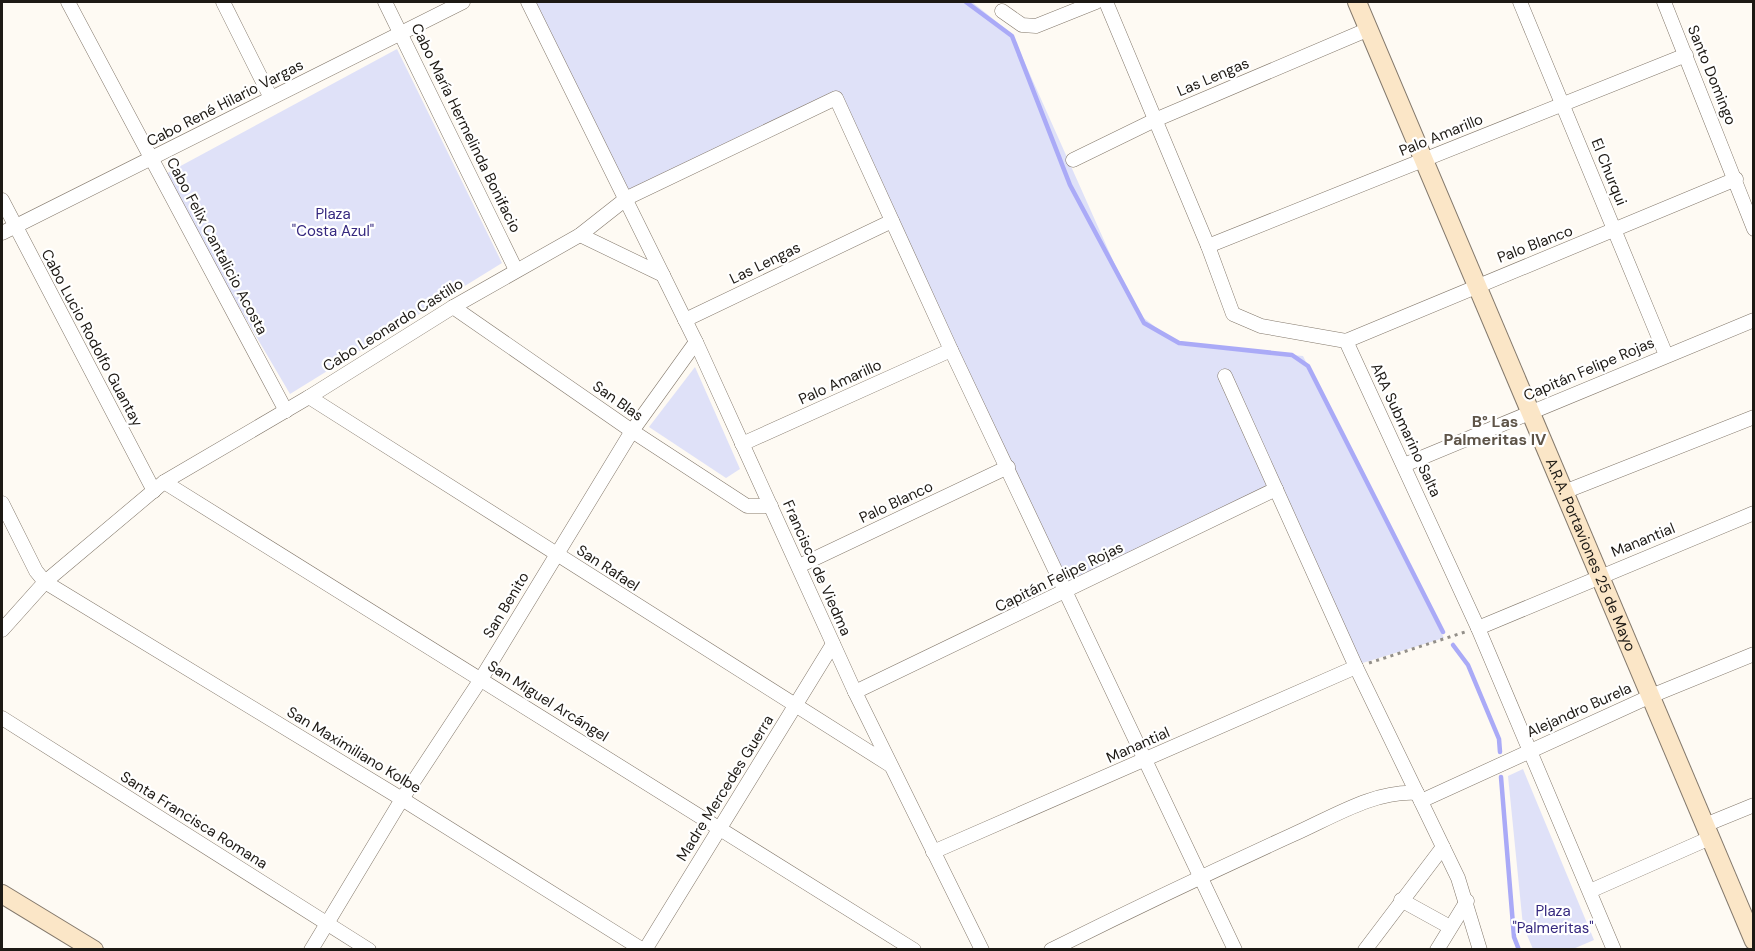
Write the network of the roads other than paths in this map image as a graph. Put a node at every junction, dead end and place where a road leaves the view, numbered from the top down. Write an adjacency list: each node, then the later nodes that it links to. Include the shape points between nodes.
1 (68, 2): 18 (street, Cabo Felix Cantalicio Acosta)
2 (223, 2): 15 (street)
3 (385, 2): 13 (street, Cabo María Hermelinda Bonifacio)
4 (463, 2): 13 (street, Cabo René Hilario Vargas)
5 (528, 2): 22 (street, Francisco de Viedma)
6 (1096, 2): 11 (street, via 1036,26 1022,25)
7 (1106, 2): 17 (street)
8 (1357, 2): 12 (street, A.R.A. Portaviones 25 de Mayo)
9 (1520, 2): 16 (street, El Churqui)
10 (1664, 2): 14 (street, Santo Domingo)
11 (1002, 11)
12 (1369, 29): 17 (street, Las Lengas); 20 (street, A.R.A. Portaviones 25 de Mayo)
13 (402, 34): 15 (street, Cabo René Hilario Vargas); 31 (street, Cabo María Hermelinda Bonifacio)
14 (1686, 55): 16 (street, Palo Amarillo); 21 (street, Santo Domingo)
15 (270, 96): 18 (street, Cabo René Hilario Vargas)
16 (1563, 104): 20 (street, Palo Amarillo); 27 (street, El Churqui)
17 (1155, 120): 19 (street, Las Lengas); 30 (street)
18 (152, 158): 25 (street, Cabo René Hilario Vargas); 43 (street, Cabo Felix Cantalicio Acosta)
19 (1073, 160)
20 (1423, 160): 30 (street, Palo Amarillo); 33 (street, A.R.A. Portaviones 25 de Mayo)
21 (1736, 179): 26 (street, Santo Domingo); 27 (street, Palo Blanco)
22 (627, 198): 24 (street, Cabo Leonardo Castillo, via 836,98); 29 (street, Cabo Leonardo Castillo); 32 (street, Francisco de Viedma)
23 (2, 200): 25 (street, Cabo Lucio Rodolfo Guantay)
24 (892, 221): 35 (street, Las Lengas); 39 (street)
25 (15, 226): 28 (street, Cabo René Hilario Vargas); 50 (street, Cabo Lucio Rodolfo Guantay)
26 (1754, 229)
27 (1615, 230): 33 (street, Palo Blanco); 40 (street, El Churqui)
28 (2, 233)
29 (580, 235): 31 (street, Cabo Leonardo Castillo); 32 (street)
30 (1208, 246): 37 (street, via 1233,314 1261,326)
31 (516, 270): 34 (street, Cabo Leonardo Castillo)
32 (663, 275): 35 (street, Francisco de Viedma)
33 (1478, 284): 37 (street, Palo Blanco); 44 (street, A.R.A. Portaviones 25 de Mayo)
34 (453, 307): 42 (street, Cabo Leonardo Castillo); 46 (street, San Blas)
35 (686, 320): 38 (street, Francisco de Viedma)
36 (1754, 320): 40 (street, Capitán Felipe Rojas)
37 (1346, 341): 48 (street, ARA Submarino Salta)
38 (696, 342): 46 (street, San Benito); 47 (street, Francisco de Viedma)
39 (951, 350): 47 (street, Palo Amarillo); 49 (street)
40 (1666, 355): 44 (street, Capitán Felipe Rojas)
41 (1225, 376): 51 (street)
42 (309, 397): 43 (street, Cabo Leonardo Castillo); 56 (street, San Rafael)
43 (286, 411): 50 (street, Cabo Leonardo Castillo)
44 (1530, 411): 48 (street, Capitán Felipe Rojas); 52 (street, A.R.A. Portaviones 25 de Mayo)
45 (1754, 417): 52 (street)
46 (632, 431): 54 (street, San Blas, via 747,506); 56 (street, San Benito)
47 (742, 444): 54 (street, Francisco de Viedma)
48 (1404, 465): 61 (street, ARA Submarino Salta)
49 (1008, 467): 57 (street, Palo Blanco); 60 (street)
50 (159, 486): 59 (street, Cabo Leonardo Castillo); 66 (street, San Miguel Arcángel)
51 (1276, 489): 60 (street, Capitán Felipe Rojas); 65 (street)
52 (1564, 492): 58 (street, A.R.A. Portaviones 25 de Mayo)
53 (2, 503): 59 (street)
54 (771, 506): 57 (street, Francisco de Viedma)
55 (1754, 513): 58 (street, Manantial)
56 (556, 554): 66 (street, San Benito); 69 (street, San Rafael)
57 (799, 566): 63 (street, Francisco de Viedma)
58 (1601, 575): 61 (street, Manantial); 68 (street, A.R.A. Portaviones 25 de Mayo)
59 (45, 582): 62 (street, Cabo Leonardo Castillo); 75 (street, San Maximiliano Kolbe)
60 (1067, 592): 67 (street, Capitán Felipe Rojas); 72 (street)
61 (1478, 628): 71 (street, ARA Submarino Salta)
62 (2, 630)
63 (833, 644): 67 (street, Francisco de Viedma); 69 (street, Madre Mercedes Guerra)
64 (1754, 654): 68 (street, Alejandro Burela)
65 (1356, 667): 72 (street, Manantial); 74 (street)
66 (481, 679): 75 (street, San Benito); 77 (street, San Miguel Arcángel)
67 (855, 692): 73 (street, Francisco de Viedma)
68 (1651, 696): 71 (street, Alejandro Burela); 78 (street, A.R.A. Portaviones 25 de Mayo)
69 (794, 706): 73 (street, San Rafael); 77 (street, Madre Mercedes Guerra)
70 (2, 718): 86 (street, Santa Francisca Romana)
71 (1531, 750): 74 (street, Alejandro Burela); 82 (street, ARA Submarino Salta)
72 (1147, 759): 80 (street, Manantial); 81 (street)
73 (890, 765): 80 (street, Francisco de Viedma)
74 (1419, 797): 79 (street); 81 (street, via 1397,791)
75 (402, 799): 86 (street, San Benito); 93 (street, San Maximiliano Kolbe)
76 (1754, 805): 78 (street)
77 (720, 827): 93 (street, Madre Mercedes Guerra); 94 (street, San Miguel Arcángel)
78 (1708, 832): 82 (street); 88 (street, A.R.A. Portaviones 25 de Mayo)
79 (1443, 847): 84 (street); 85 (street)
80 (933, 852): 89 (street, Francisco de Viedma)
81 (1201, 876): 95 (street); 96 (street)
82 (1590, 891): 100 (street, ARA Submarino Salta)
83 (2, 894): 90 (street)
84 (1401, 900): 87 (street); 97 (street)
85 (1467, 901): 87 (street); 99 (street)
86 (327, 923): 91 (street, San Benito); 92 (street, Santa Francisca Romana)
87 (1450, 927): 98 (street)
88 (1754, 941)
89 (980, 948)
90 (94, 950)
91 (311, 950)
92 (369, 950)
93 (644, 950)
94 (914, 950)
95 (1051, 950)
96 (1235, 950)
97 (1365, 950)
98 (1437, 950)
99 (1480, 950)
100 (1614, 950)

